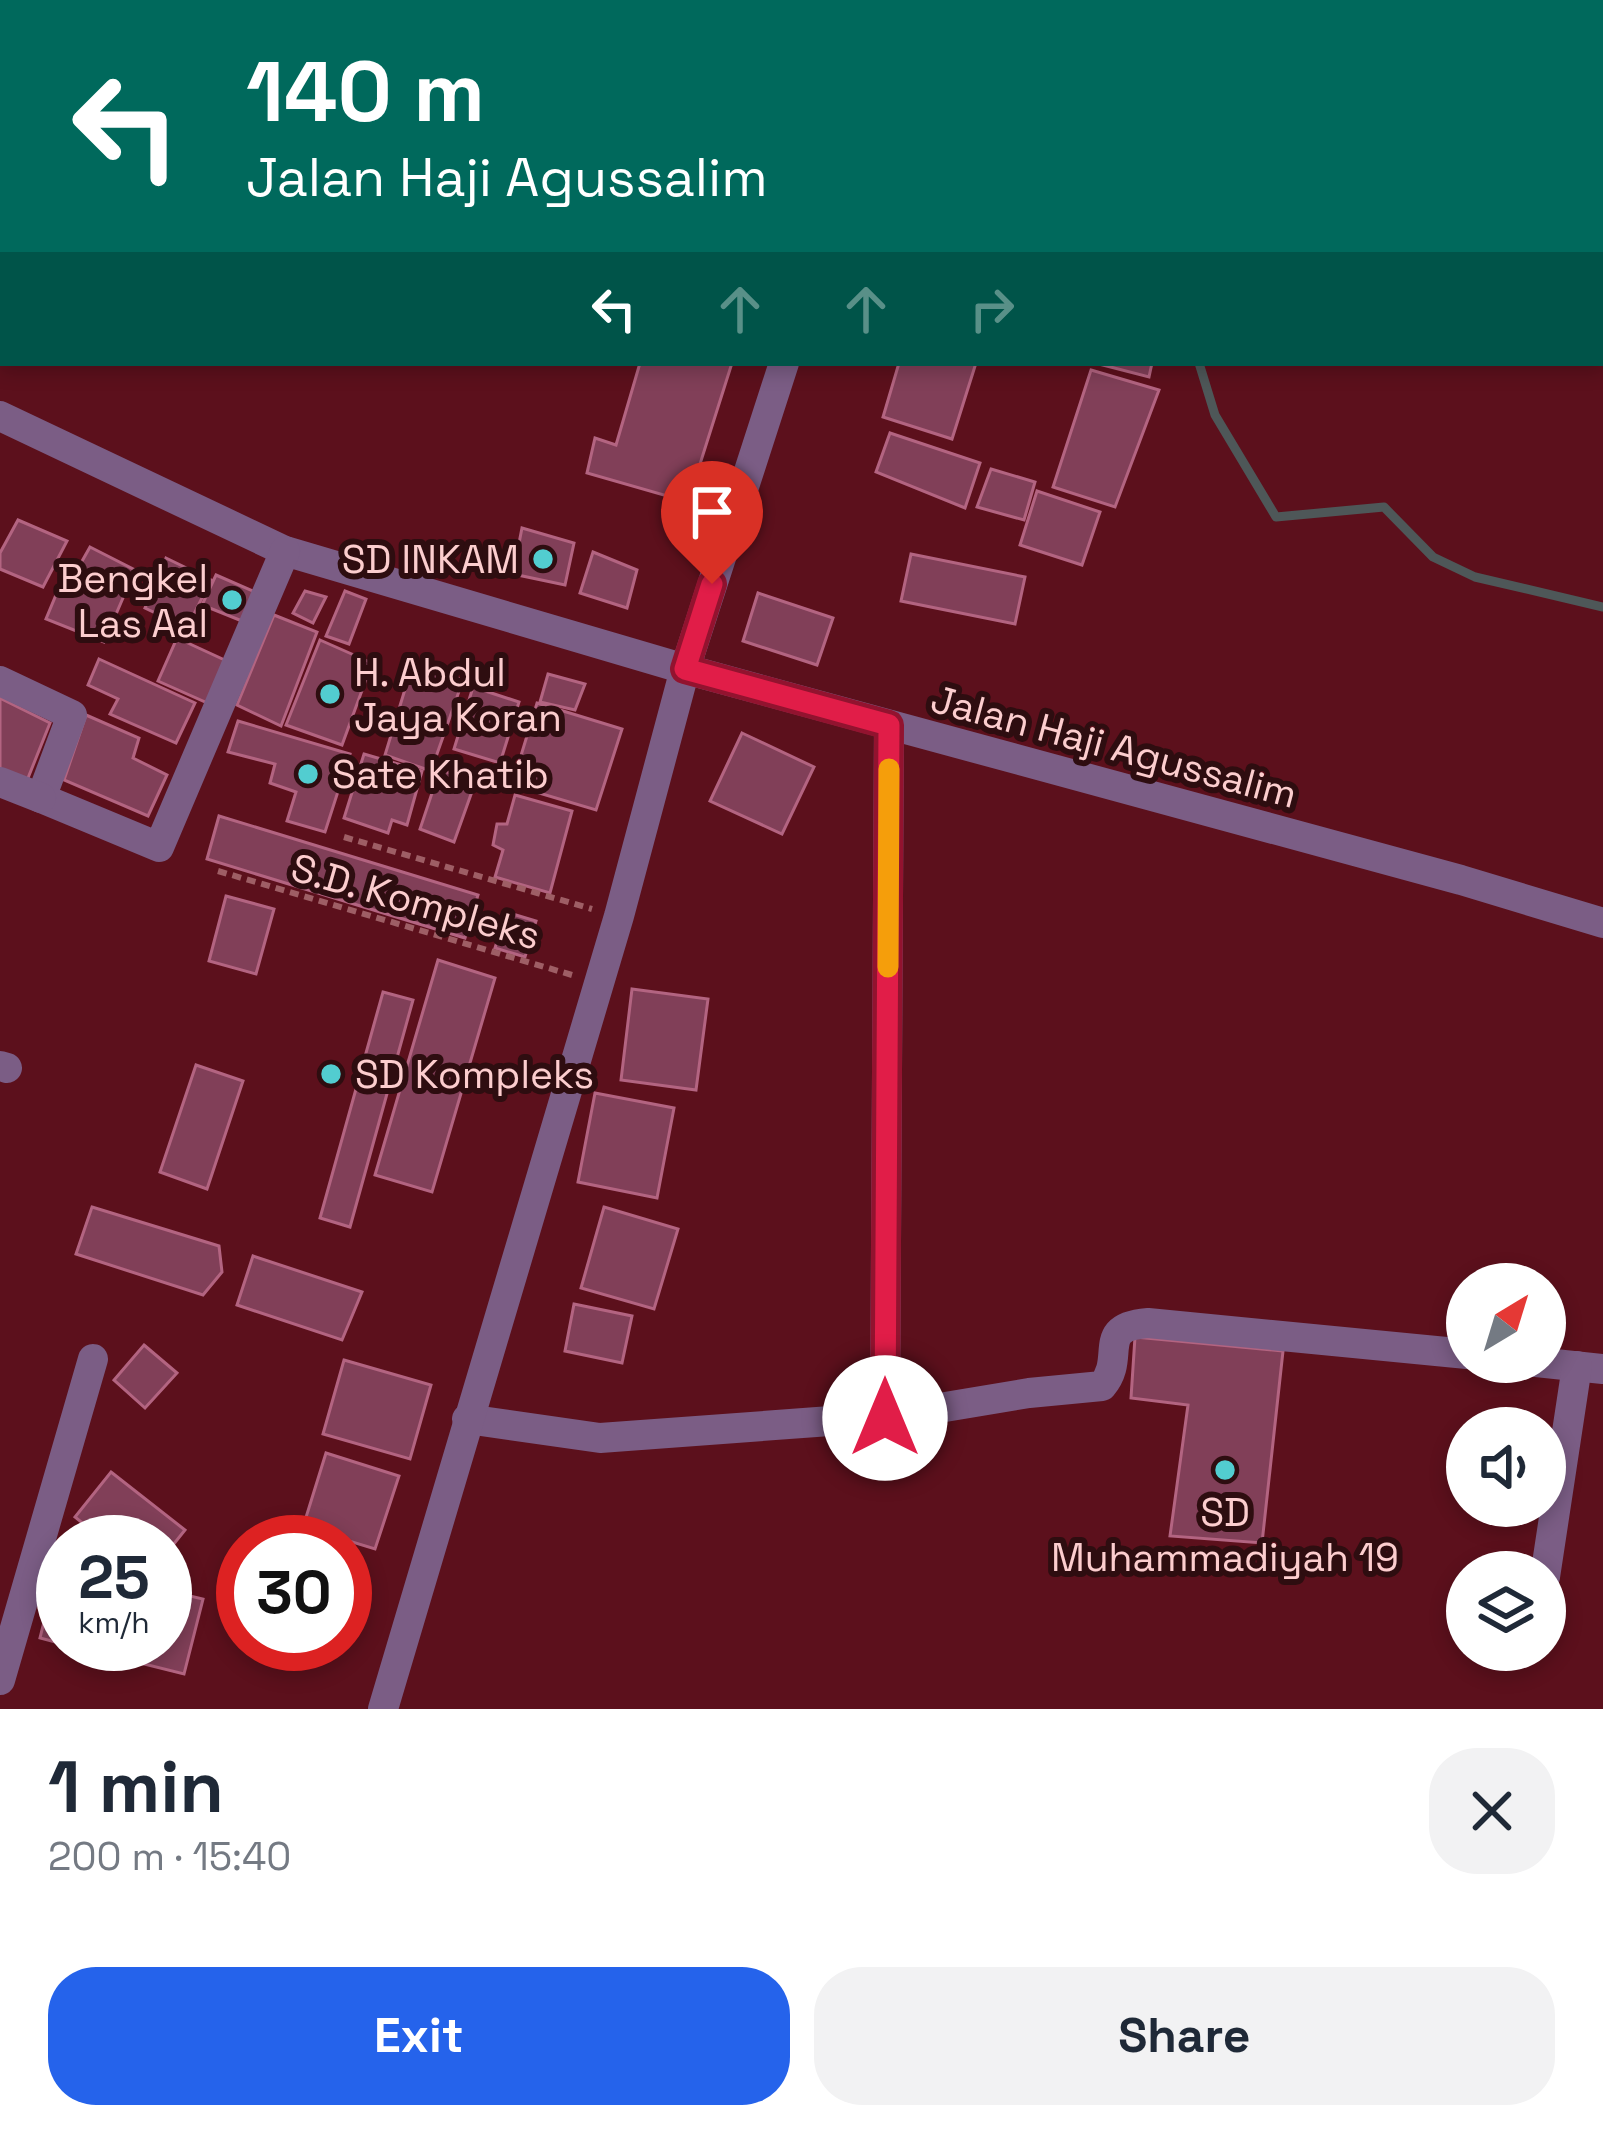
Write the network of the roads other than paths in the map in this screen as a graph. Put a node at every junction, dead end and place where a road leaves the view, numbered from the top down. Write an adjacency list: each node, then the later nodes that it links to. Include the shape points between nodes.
1 (776, 366): 4 (street)
2 (0, 416): 3 (street, Jalan Haji Agussalim)
3 (284, 550): 4 (street, Jalan Haji Agussalim); 8 (street, via 159,847)
4 (685, 669): 6 (street, Jalan Haji Agussalim); 14 (street)
5 (0, 681): 8 (street, via 72,715)
6 (889, 725): 9 (street, Jalan Haji Agussalim); 13 (street)
7 (0, 782): 8 (street)
8 (40, 798)
9 (1603, 923)
10 (1446, 1352): 13 (street, via 1127,1325 1113,1341 1102,1386)
11 (93, 1358): 16 (street)
12 (1590, 1368): 15 (street)
13 (885, 1418): 14 (street, via 600,1438)
14 (467, 1419): 17 (street)
15 (1551, 1551)
16 (0, 1680)
17 (383, 1709)

